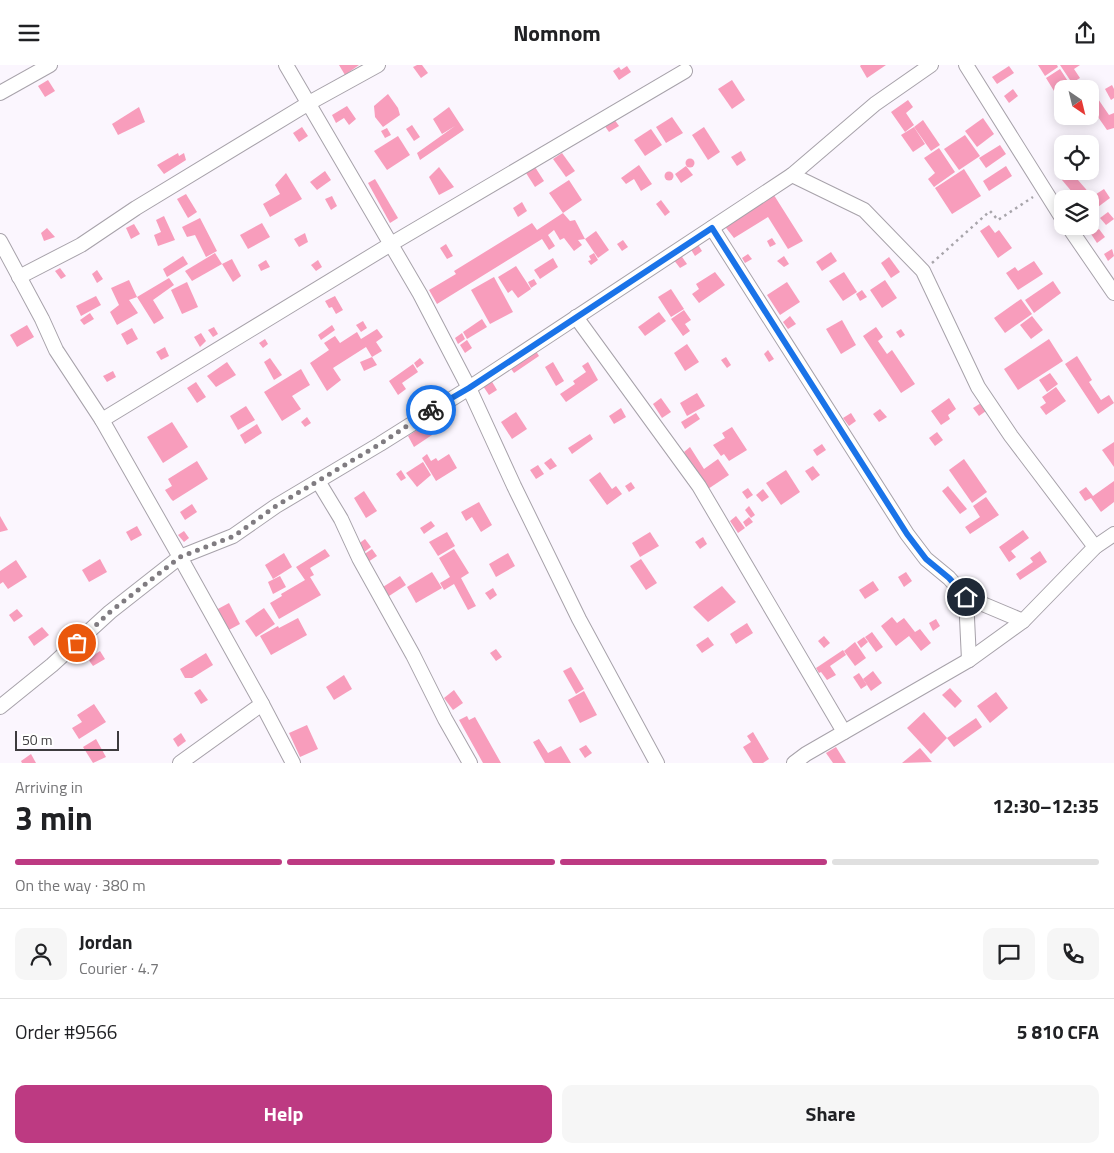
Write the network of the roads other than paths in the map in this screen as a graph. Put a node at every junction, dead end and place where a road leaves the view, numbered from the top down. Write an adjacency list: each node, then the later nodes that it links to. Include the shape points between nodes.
1 (50, 65): 7 (street)
2 (286, 65): 8 (street)
3 (378, 65): 8 (street)
4 (931, 65): 9 (street, via 875,104)
5 (966, 65): 10 (street)
6 (686, 71): 14 (street)
7 (0, 93)
8 (309, 103): 14 (street); 15 (street, via 81,245)
9 (792, 175): 11 (street); 22 (street, via 864,210 922,271 978,387)
10 (1054, 205)
11 (712, 228): 17 (street); 24 (street, via 907,534 926,559)
12 (1074, 235): 16 (street)
13 (0, 241): 15 (street)
14 (391, 244): 18 (street); 19 (street)
15 (19, 277): 19 (street, via 56,350)
16 (1114, 293)
17 (576, 317): 18 (street); 29 (street, via 699,486)
18 (469, 388): 20 (street); 33 (street, via 571,603)
19 (102, 420): 23 (street)
20 (318, 481): 23 (street, via 234,536); 32 (street)
21 (1114, 534): 22 (street)
22 (1095, 547): 25 (street)
23 (180, 557): 27 (street); 28 (street, via 110,612)
24 (966, 597): 25 (street); 26 (street)
25 (1022, 621): 26 (street)
26 (969, 660): 29 (street)
27 (262, 704): 30 (street); 31 (street)
28 (0, 707)
29 (844, 732): 34 (street)
30 (180, 763)
31 (293, 763)
32 (470, 763)
33 (657, 763)
34 (794, 763)

